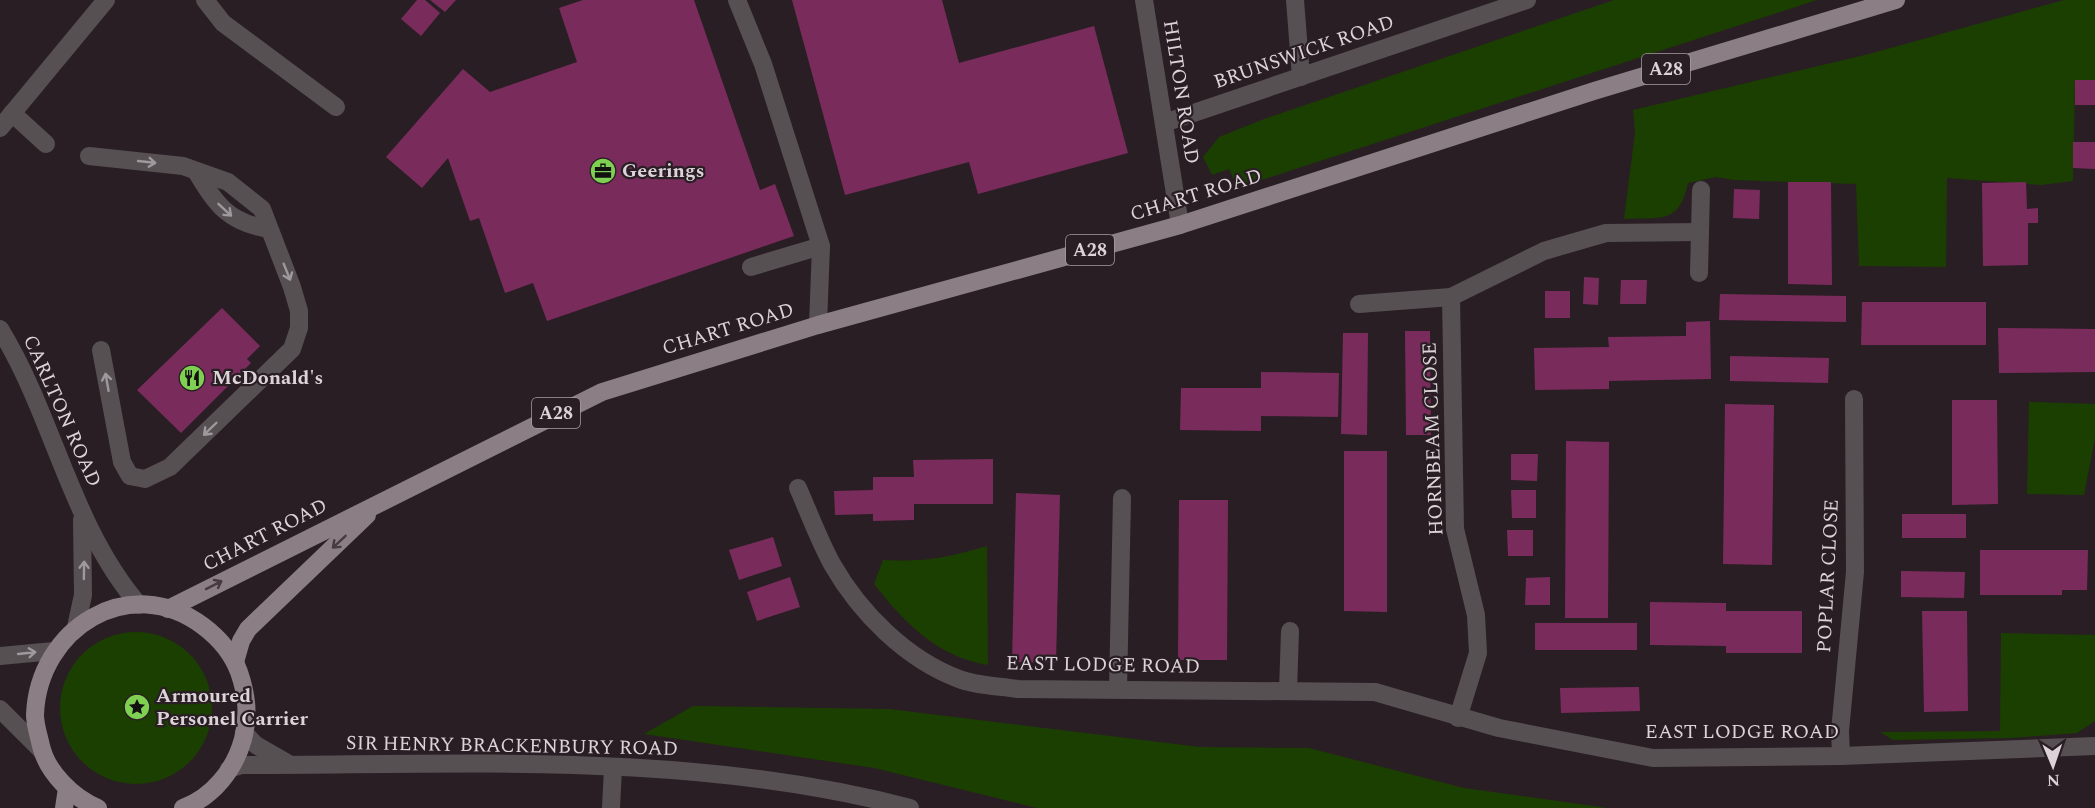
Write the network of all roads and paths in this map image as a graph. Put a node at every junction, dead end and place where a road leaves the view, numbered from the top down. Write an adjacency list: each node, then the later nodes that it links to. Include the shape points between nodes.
1 (106, 0): 11 (street)
2 (205, 0): 10 (street, via 223,23)
3 (737, 0): 21 (street, via 763,64)
4 (1144, 0): 12 (street, HILTON ROAD)
5 (1295, 0): 9 (street)
6 (1527, 0): 8 (street, BRUNSWICK ROAD)
7 (1896, 0): 18 (main road, CHART ROAD / A28, via 1514,116)
8 (1494, 5): 9 (street, BRUNSWICK ROAD)
9 (1301, 77): 12 (street, BRUNSWICK ROAD)
10 (336, 107)
11 (12, 113): 13 (street); 14 (street)
12 (1164, 123): 18 (street, HILTON ROAD)
13 (0, 128)
14 (46, 144)
15 (89, 156): 16 (street, one-way to 16, via 183,166)
16 (196, 171): 19 (street, one-way to 19, via 212,198 230,216 247,226); 19 (street, via 228,182 262,209)
17 (1701, 190): 20 (street)
18 (1180, 225): 26 (main road, CHART ROAD / A28)
19 (268, 229): 28 (street, one-way to 28, via 299,311 299,328 292,349 170,467 145,479 130,476 122,462)
20 (1700, 232): 23 (street); 24 (street, via 1606,233 1544,251)
21 (820, 246): 22 (street); 26 (street)
22 (751, 267)
23 (1699, 273)
24 (1451, 297): 25 (street); 44 (street, HORNBEAM CLOSE, via 1455,529 1476,615 1478,653)
25 (1359, 304)
26 (818, 325): 32 (main road, CHART ROAD / A28, via 602,392)
27 (0, 329): 33 (street, CARLTON ROAD, via 49,429)
28 (102, 350)
29 (1854, 399): 48 (street, POPLAR CLOSE, via 1855,572)
30 (798, 488): 41 (street, EAST LODGE ROAD, via 832,564 862,605 896,642 928,664 962,680 1018,689)
31 (1122, 498): 41 (street)
32 (382, 502): 35 (main road, CHART ROAD / A28, one-way to 32); 40 (main road, CHART ROAD / A28, one-way to 40, via 248,629)
33 (82, 513): 34 (street, CARLTON ROAD, via 121,584); 36 (street, CARLTON ROAD, one-way to 33, via 83,596)
34 (139, 605): 35 (main road); 36 (main road, via 96,615)
35 (168, 609): 40 (main road, via 194,620 217,637)
36 (76, 627): 38 (main road)
37 (1290, 631): 42 (street)
38 (54, 651): 39 (street, one-way to 38); 47 (main road, via 39,683 35,718)
39 (0, 656)
40 (235, 662): 45 (main road, via 246,692)
41 (1118, 689): 42 (street, EAST LODGE ROAD)
42 (1288, 691): 44 (street, EAST LODGE ROAD, via 1375,692)
43 (0, 709): 47 (street)
44 (1458, 718): 48 (street, EAST LODGE ROAD, via 1653,758)
45 (244, 733): 49 (street); 51 (main road, via 239,753)
46 (2095, 746): 48 (street, EAST LODGE ROAD)
47 (43, 752): 52 (main road)
48 (1841, 756)
49 (290, 765): 50 (street, SIR HENRY BRACKENBURY ROAD); 51 (street, SIR HENRY BRACKENBURY ROAD, via 242,765)
50 (613, 768): 56 (street); 57 (street, SIR HENRY BRACKENBURY ROAD, via 774,782)
51 (229, 769): 55 (main road, via 221,782)
52 (67, 788): 53 (main road); 54 (main road)
53 (64, 808)
54 (98, 808)
55 (183, 808)
56 (611, 808)
57 (910, 808)

